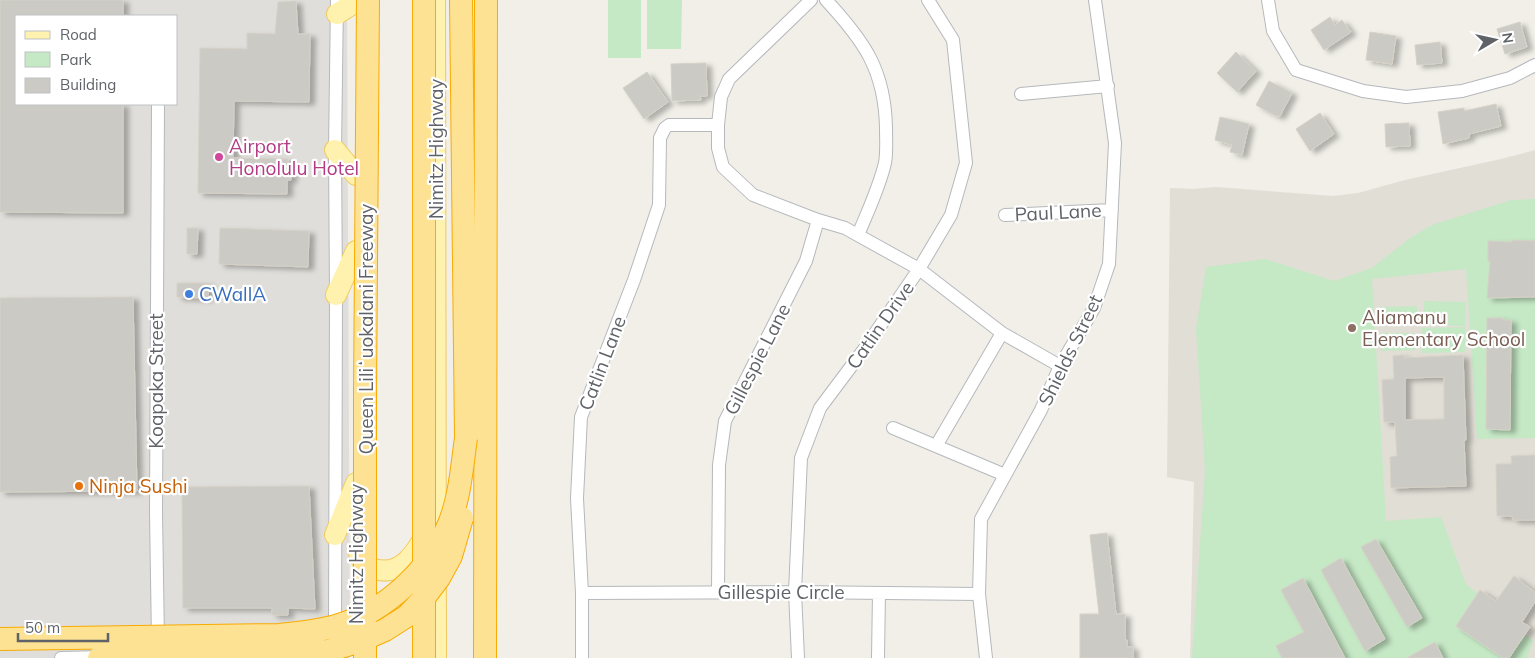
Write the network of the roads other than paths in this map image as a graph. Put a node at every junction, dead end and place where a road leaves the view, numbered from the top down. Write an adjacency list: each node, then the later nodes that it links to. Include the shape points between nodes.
1 (361, 0): 11 (main road); 18 (main road, Nimitz Highway); 48 (highway, Queen Liliʻuokalani Freeway, bridge)
2 (424, 0): 49 (highway, bridge)
3 (435, 0): 33 (main road, Nimitz Highway)
4 (461, 0): 29 (highway)
5 (486, 0): 51 (highway)
6 (811, 0): 16 (street, via 729,79 721,97)
7 (826, 0): 22 (street, via 850,25 875,66 886,115 885,161 876,193)
8 (928, 0): 24 (street, Catlin Drive, via 954,40 966,163 951,215)
9 (1095, 0): 13 (street, Shields Street)
10 (1268, 0): 12 (street, via 1273,31 1296,70 1363,91 1406,97 1462,90 1510,78)
11 (337, 7): 17 (street)
12 (1535, 64)
13 (1108, 86): 14 (street); 19 (street, Shields Street, via 1115,143)
14 (1020, 94)
15 (158, 105): 42 (street, Koapaka Street)
16 (718, 125): 21 (street, via 718,148 724,167 753,195); 38 (street, Catlin Lane, via 669,125 660,138 659,205 581,417 577,498)
17 (334, 150): 18 (main road); 25 (street)
18 (356, 175): 23 (main road, Nimitz Highway)
19 (1112, 210): 20 (street, Paul Lane); 27 (street, Shields Street, via 1106,272 1094,308)
20 (1005, 215)
21 (818, 220): 22 (street); 36 (street, Gillespie Lane, via 806,261 725,421 719,465)
22 (858, 235): 24 (street)
23 (356, 251): 25 (main road); 32 (main road, Nimitz Highway)
24 (918, 269): 26 (street); 37 (street, Catlin Drive, via 820,408 801,458)
25 (336, 295): 34 (street)
26 (1002, 333): 27 (street); 30 (street)
27 (1060, 366): 31 (street, Shields Street, via 1041,410)
28 (893, 428): 30 (street)
29 (466, 438): 41 (highway, bridge, via 449,524 435,550 396,594 341,625 279,635); 44 (highway, bridge, via 465,507 451,556 424,598 407,616 385,630 328,651 258,655 172,652)
30 (936, 446): 31 (street)
31 (1005, 475): 40 (street, Shields Street, via 981,519)
32 (356, 483): 34 (main road); 35 (main road, Nimitz Highway)
33 (436, 517): 35 (main road, via 409,559 400,567 384,572 368,567 362,561); 50 (main road, Nimitz Highway)
34 (335, 535): 46 (street)
35 (356, 539): 47 (main road, Nimitz Highway)
36 (718, 592): 37 (street, Gillespie Circle); 38 (street, Gillespie Circle)
37 (795, 592): 39 (street, Gillespie Circle); 53 (street, Catlin Drive)
38 (582, 593): 52 (street, Catlin Lane)
39 (879, 593): 40 (street, Gillespie Circle); 54 (street)
40 (979, 594): 55 (street, Shields Street)
41 (0, 639)
42 (158, 657): 43 (street); 45 (street)
43 (61, 658)
44 (100, 658)
45 (198, 658)
46 (334, 658)
47 (356, 658)
48 (365, 658)
49 (424, 658)
50 (436, 658)
51 (485, 658)
52 (582, 658)
53 (798, 658)
54 (878, 658)
55 (986, 658)

